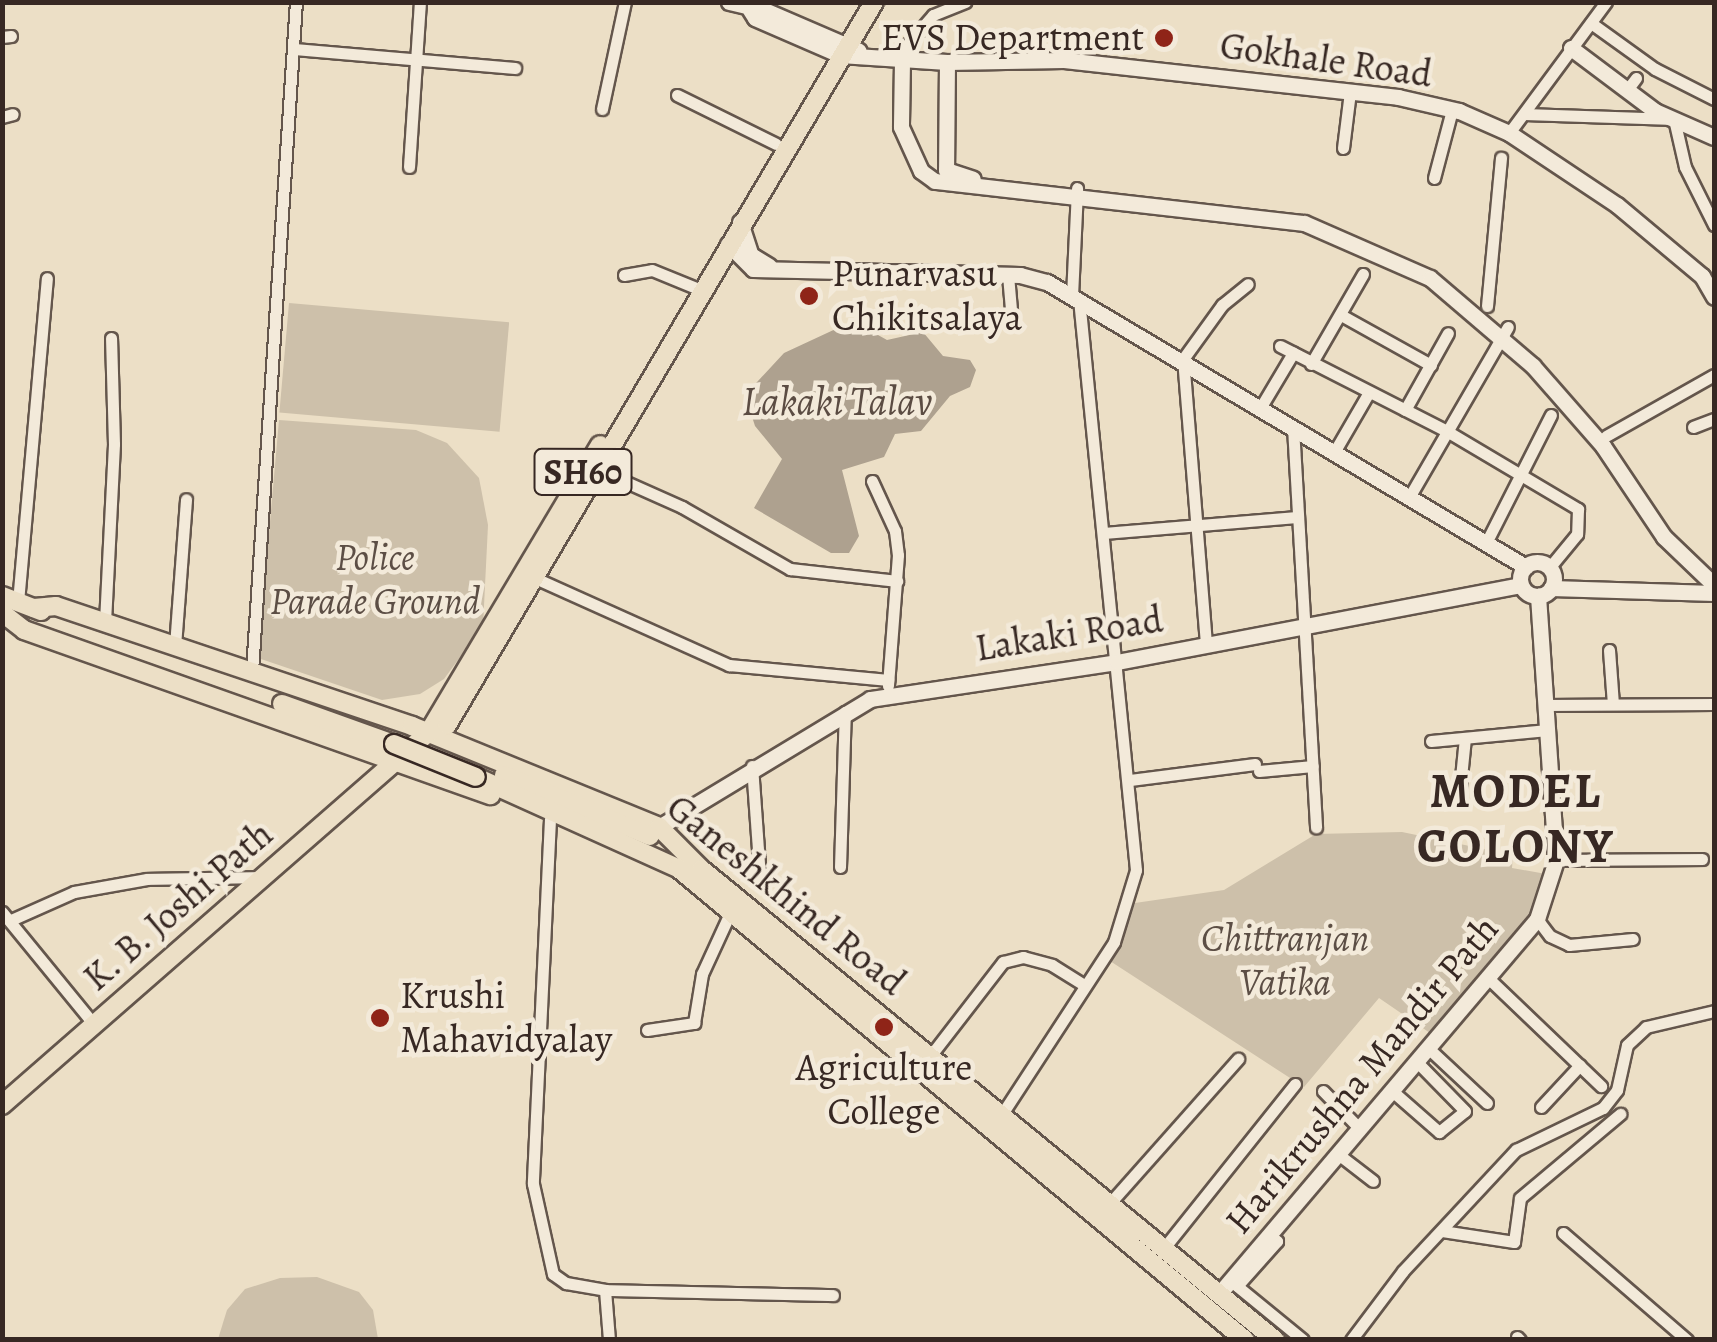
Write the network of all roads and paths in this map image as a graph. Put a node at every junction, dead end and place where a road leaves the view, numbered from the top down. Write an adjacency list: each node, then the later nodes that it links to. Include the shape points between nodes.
1 (296, 2): 10 (street)
2 (420, 2): 12 (street)
3 (626, 2): 19 (street)
4 (728, 2): 11 (street)
5 (874, 2): 11 (main road, SH60)
6 (966, 2): 13 (street, via 933,15 906,46)
7 (1606, 2): 8 (street)
8 (1591, 23): 9 (street); 18 (street, via 1655,69)
9 (1571, 48): 21 (street); 22 (street)
10 (294, 49): 12 (street); 91 (street)
11 (844, 49): 13 (street, Gokhale Road); 25 (main road, SH60, via 830,55); 31 (main road, SH60)
12 (416, 60): 15 (street); 28 (street)
13 (902, 61): 14 (street, Gokhale Road); 30 (street, via 901,127 920,170 947,185)
14 (948, 62): 16 (street, Gokhale Road, via 1064,60); 30 (street, via 946,170 960,178)
15 (515, 68)
16 (1350, 92): 20 (street, Gokhale Road); 26 (street)
17 (677, 94): 25 (street)
18 (1714, 100)
19 (602, 109)
20 (1452, 110): 23 (street, Gokhale Road); 29 (street)
21 (1524, 114): 22 (street); 23 (street)
22 (1674, 119): 24 (street); 32 (street, via 1685,166)
23 (1509, 133): 41 (street, Gokhale Road, via 1618,205)
24 (1714, 137)
25 (776, 144): 33 (main road, SH60, via 724,236)
26 (1343, 148)
27 (1501, 158): 47 (street)
28 (409, 168)
29 (1434, 178)
30 (1077, 193): 34 (street, via 1304,223); 46 (street)
31 (740, 222): 33 (main road, SH60); 36 (street, via 752,255)
32 (1714, 225)
33 (728, 244): 35 (main road, SH60); 37 (street)
34 (1388, 253): 47 (street); 50 (street)
35 (714, 265): 37 (street); 44 (main road, SH60); 69 (main road, SH60)
36 (773, 267): 37 (street); 40 (street)
37 (753, 270)
38 (1363, 274): 49 (street)
39 (624, 275): 44 (street, via 652,270)
40 (1008, 275): 46 (street, via 1047,282); 48 (street)
41 (1708, 276): 45 (street, Gokhale Road)
42 (47, 278): 84 (street)
43 (1248, 284): 55 (street, via 1222,305)
44 (696, 288): 98 (main road, SH60)
45 (1714, 297)
46 (1076, 298): 55 (street); 76 (street)
47 (1487, 306): 50 (street)
48 (1011, 312)
49 (1341, 315): 56 (street); 57 (street)
50 (1505, 330): 66 (street); 67 (street); 83 (street, via 1603,446 1664,537)
51 (1448, 333): 57 (street)
52 (110, 338): 85 (street, via 114,444)
53 (1280, 346): 54 (street)
54 (1292, 354): 56 (street); 60 (street)
55 (1184, 359): 60 (street); 75 (street)
56 (1311, 364): 59 (street)
57 (1431, 364): 61 (street)
58 (1714, 374): 67 (street)
59 (1370, 392): 61 (street); 68 (street)
60 (1262, 405): 64 (street)
61 (1406, 410): 66 (street)
62 (1550, 416): 70 (street)
63 (1714, 419): 65 (street)
64 (1293, 423): 68 (street); 74 (street)
65 (1693, 428)
66 (1445, 430): 70 (street); 72 (street)
67 (1606, 436): 83 (street, via 1652,510)
68 (1336, 449): 72 (street)
69 (599, 470): 79 (main road, SH60); 80 (street, via 682,507 790,569)
70 (1520, 475): 77 (street); 81 (street, via 1578,509 1578,534)
71 (872, 482): 80 (street, via 895,531)
72 (1411, 494): 77 (street)
73 (186, 499): 88 (street)
74 (1298, 517): 75 (street); 86 (street)
75 (1197, 525): 76 (street); 87 (street)
76 (1103, 532): 90 (street)
77 (1488, 539): 78 (street)
78 (1526, 567): 81 (street); 82 (street)
79 (535, 578): 92 (street, via 729,665); 98 (main road, SH60, via 447,725)
80 (898, 581): 92 (street)
81 (1548, 582): 82 (street); 83 (street); 93 (street, Harikrushna Mandir Path)
82 (1521, 585): 86 (street, Lakaki Road)
83 (1714, 586)
84 (11, 610): 85 (main road, Ganeshkhind Road, via 56,606); 101 (main road); 101 (main road)
85 (105, 622): 88 (main road, Ganeshkhind Road)
86 (1304, 624): 87 (street, Lakaki Road); 103 (street)
87 (1206, 644): 90 (street, Lakaki Road)
88 (175, 646): 91 (main road, Ganeshkhind Road)
89 (1609, 650): 94 (street)
90 (1117, 662): 92 (street, Lakaki Road); 105 (street)
91 (252, 672): 98 (main road, Ganeshkhind Road)
92 (888, 688): 96 (street, Lakaki Road)
93 (1545, 704): 94 (street); 97 (street, Harikrushna Mandir Path)
94 (1613, 704): 95 (street)
95 (1714, 704)
96 (845, 711): 102 (street, Lakaki Road); 112 (street)
97 (1547, 730): 99 (street); 111 (street, Harikrushna Mandir Path)
98 (429, 732): 101 (main road, K. B. Joshi Path); 104 (main road, Ganeshkhind Road)
99 (1465, 738): 100 (street); 106 (street)
100 (1431, 741)
101 (398, 746): 104 (main road); 114 (main road, K. B. Joshi Path)
102 (752, 766): 108 (street, Lakaki Road); 115 (street)
103 (1312, 766): 105 (street); 109 (street)
104 (476, 770): 107 (main road, Ganeshkhind Road); 108 (main road, Ganeshkhind Road); 113 (main road, via 661,841)
105 (1130, 780): 121 (street, via 1136,870 1114,942)
106 (1460, 797)
107 (550, 818): 113 (main road, Ganeshkhind Road); 146 (street, via 532,1184 554,1274)
108 (659, 827): 113 (main road, Ganeshkhind Road)
109 (1316, 827)
110 (1702, 859): 111 (street)
111 (1556, 860): 118 (street, Harikrushna Mandir Path)
112 (840, 868)
113 (698, 876): 116 (main road, Ganeshkhind Road); 126 (main road, Ganeshkhind Road)
114 (261, 877): 117 (street, via 147,879 74,892); 123 (main road, K. B. Joshi Path)
115 (760, 878)
116 (730, 913): 124 (street, via 702,974 694,1023); 150 (main road, Ganeshkhind Road)
117 (7, 916): 123 (street)
118 (1537, 919): 119 (street, via 1569,945); 120 (street, Harikrushna Mandir Path)
119 (1633, 939)
120 (1487, 977): 125 (street, Harikrushna Mandir Path); 128 (street)
121 (1086, 986): 126 (street, via 1023,956 1003,962); 136 (street)
122 (1714, 1011): 142 (street, via 1646,1027 1627,1044 1618,1090 1603,1108 1516,1150)
123 (93, 1022): 134 (main road, K. B. Joshi Path)
124 (647, 1030)
125 (1422, 1054): 131 (street, Harikrushna Mandir Path); 131 (street, via 1465,1112 1439,1132); 133 (street)
126 (931, 1055): 136 (main road, Ganeshkhind Road)
127 (1238, 1058): 141 (street)
128 (1578, 1064): 130 (street); 135 (street)
129 (1295, 1084): 145 (street)
130 (1601, 1086)
131 (1391, 1090): 138 (street, Harikrushna Mandir Path)
132 (1323, 1092): 138 (street)
133 (1488, 1103)
134 (2, 1105)
135 (1541, 1107)
136 (1002, 1114): 141 (main road, Ganeshkhind Road)
137 (1620, 1114): 142 (street, via 1520,1198 1514,1242)
138 (1359, 1128): 139 (street, Harikrushna Mandir Path)
139 (1338, 1154): 140 (street); 144 (street, Harikrushna Mandir Path)
140 (1374, 1180)
141 (1110, 1204): 145 (main road, Ganeshkhind Road)
142 (1442, 1231): 153 (street)
143 (1563, 1233): 154 (street)
144 (1268, 1236): 147 (street, Harikrushna Mandir Path); 152 (street, via 1278,1241 1236,1286)
145 (1164, 1248): 147 (main road, Ganeshkhind Road)
146 (605, 1290): 148 (street); 149 (street)
147 (1219, 1294): 151 (main road, Ganeshkhind Road)
148 (833, 1295)
149 (609, 1340)
150 (1245, 1340)
151 (1274, 1340)
152 (1303, 1340)
153 (1351, 1340)
154 (1687, 1340)

